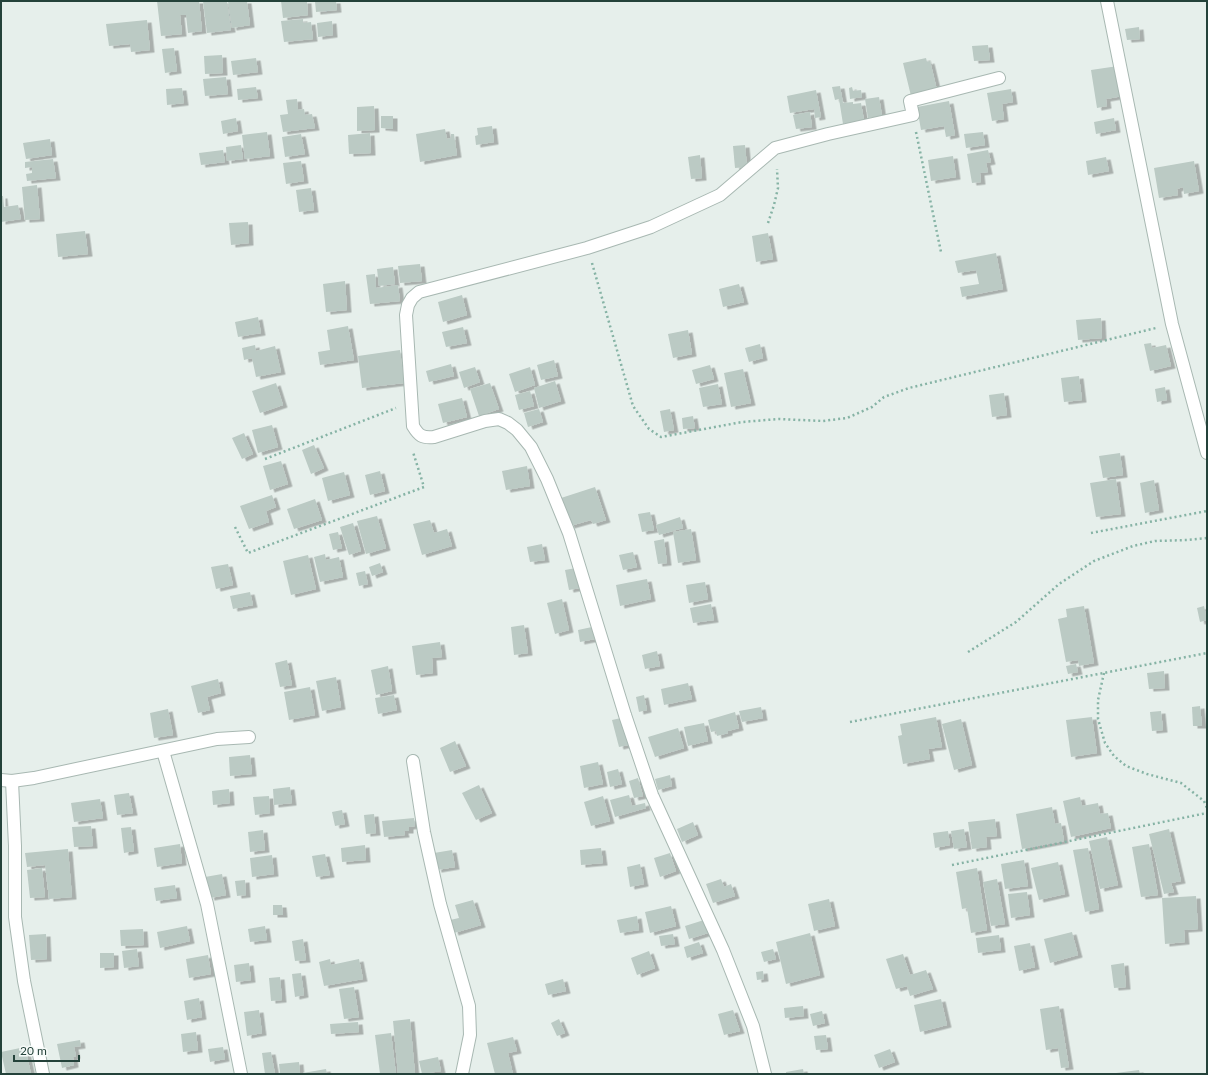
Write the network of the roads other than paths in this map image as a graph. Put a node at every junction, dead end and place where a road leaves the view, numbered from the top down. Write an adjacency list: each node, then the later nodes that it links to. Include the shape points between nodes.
1 (1107, 1): 3 (street, via 1172,324)
2 (999, 78): 11 (street, via 910,101 913,115 775,148 720,195 651,227 587,248 419,292 408,305 406,315 411,403 413,426 418,434 426,438 485,421 499,419 508,422 531,447 547,479 569,533 652,795 723,950 753,1026)
3 (1207, 453)
4 (249, 737): 5 (street, via 217,739)
5 (163, 751): 7 (street, via 34,778); 9 (street, via 207,904)
6 (413, 760): 10 (street, via 428,851 468,1006 470,1035)
7 (6, 780): 8 (street, via 16,846 15,917 24,981)
8 (43, 1074)
9 (241, 1074)
10 (462, 1074)
11 (765, 1074)

